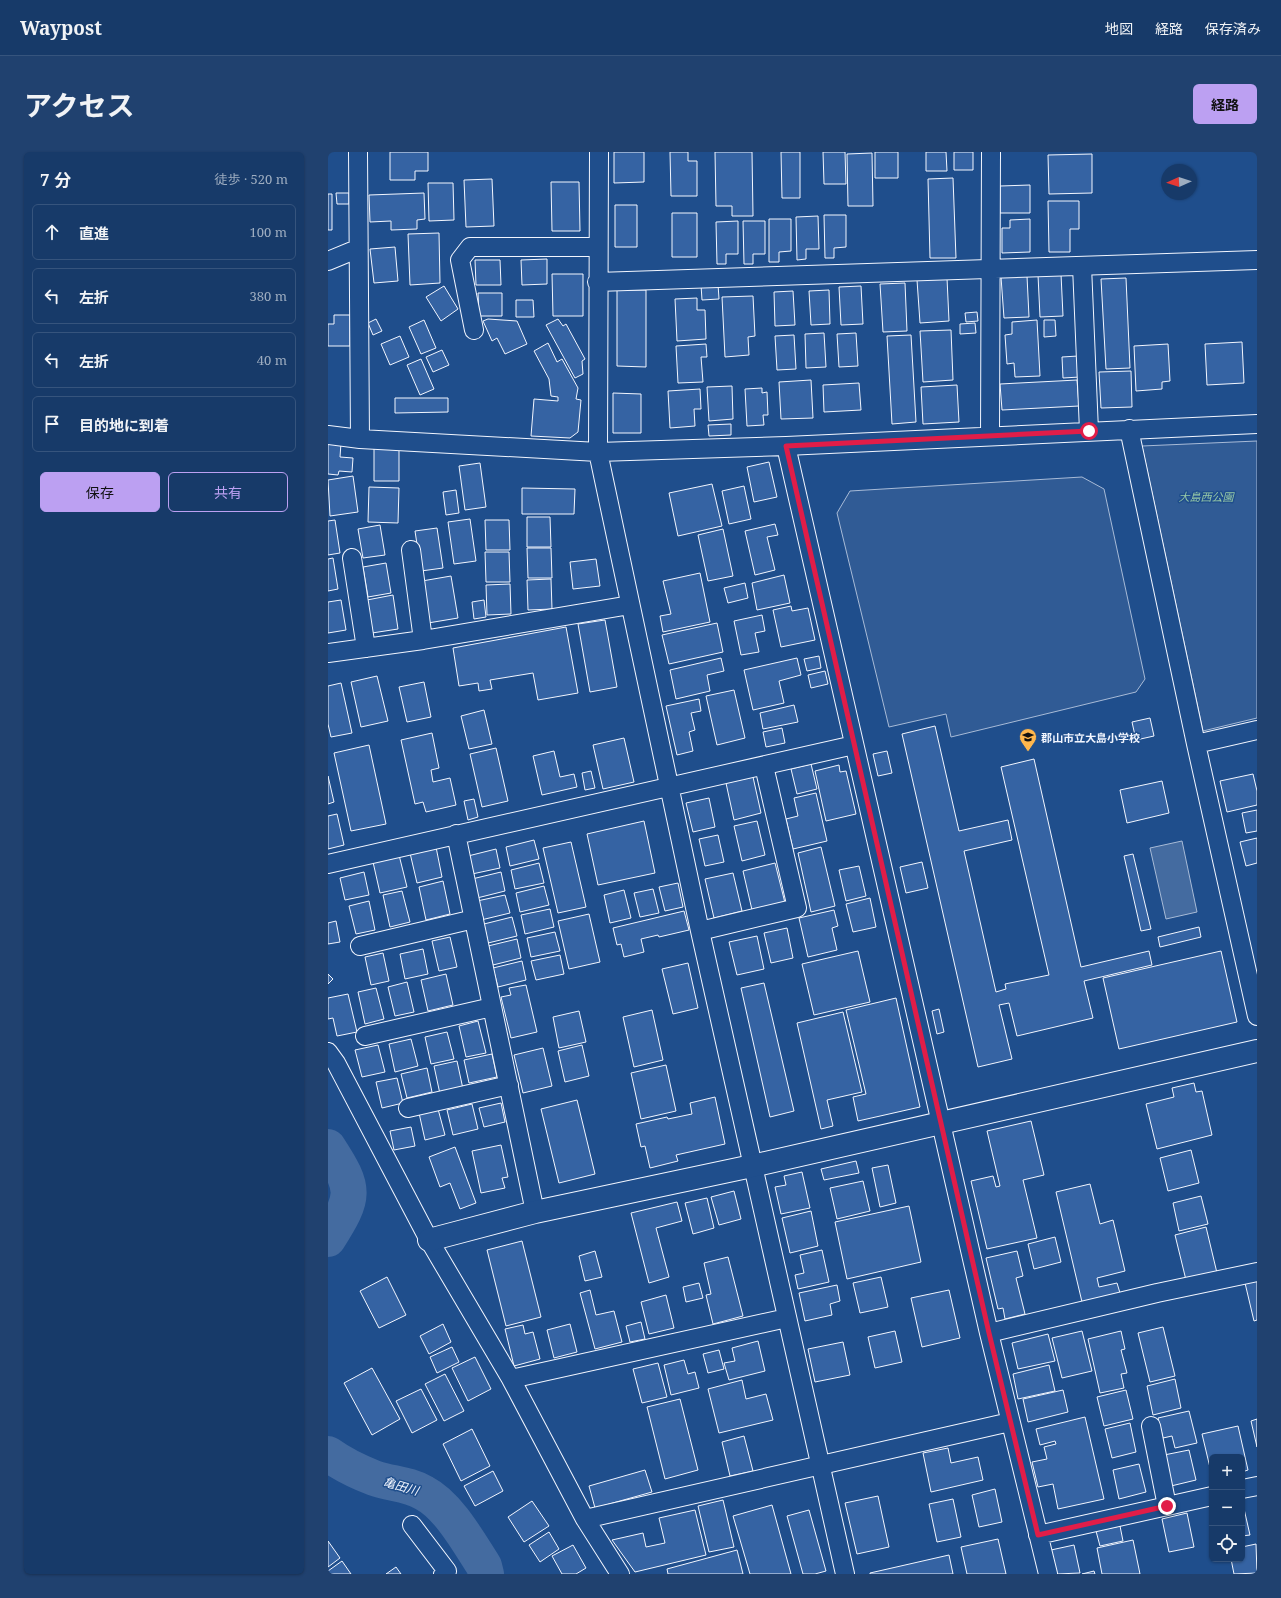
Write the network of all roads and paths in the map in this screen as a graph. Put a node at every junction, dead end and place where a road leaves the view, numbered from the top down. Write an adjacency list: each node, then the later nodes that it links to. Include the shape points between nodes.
1 (358, 152): 5 (street)
2 (599, 152): 4 (street)
3 (991, 152): 9 (street)
4 (598, 247): 10 (street); 11 (street, via 470,247 460,260)
5 (358, 249): 7 (street); 17 (street)
6 (1257, 260): 8 (street)
7 (328, 261)
8 (1082, 266): 9 (street); 14 (street)
9 (990, 269): 10 (street); 16 (street)
10 (597, 282): 19 (street)
11 (474, 330)
12 (1257, 424): 13 (street)
13 (1129, 430): 14 (street); 27 (street)
14 (1089, 431): 16 (street)
15 (328, 435): 17 (street)
16 (990, 436): 18 (street)
17 (360, 439): 19 (street)
18 (786, 446): 19 (street); 28 (street)
19 (598, 452): 22 (street)
20 (411, 550): 23 (street)
21 (352, 558): 24 (street)
22 (630, 605): 23 (street); 30 (street)
23 (423, 640): 24 (street)
24 (366, 648): 25 (street)
25 (328, 654)
26 (1257, 730): 27 (street)
27 (1196, 744): 37 (street)
28 (854, 746): 29 (street); 43 (street)
29 (764, 766): 30 (street); 34 (street, via 797,908)
30 (668, 788): 31 (street); 34 (street)
31 (456, 834): 32 (street); 33 (street)
32 (328, 864)
33 (474, 919): 35 (street); 36 (street)
34 (700, 931): 44 (street)
35 (360, 946)
36 (492, 1007): 38 (street); 41 (street)
37 (1257, 1016)
38 (365, 1036)
39 (1257, 1051): 43 (street)
40 (328, 1052): 46 (street, via 340,1070)
41 (509, 1085): 42 (street); 45 (street)
42 (408, 1108)
43 (942, 1123): 44 (street); 49 (street)
44 (752, 1166): 45 (street); 48 (street)
45 (535, 1212): 46 (street)
46 (429, 1240): 50 (street)
47 (1257, 1272): 49 (street)
48 (787, 1318): 50 (street); 53 (street)
49 (989, 1333): 51 (street)
50 (511, 1379): 58 (street)
51 (1010, 1422): 53 (street); 60 (street)
52 (1151, 1426): 57 (street)
53 (821, 1465): 58 (street); 63 (street)
54 (1257, 1486): 55 (street)
55 (1245, 1488)
56 (1209, 1497): 57 (street)
57 (1167, 1506): 60 (street)
58 (585, 1519): 62 (street)
59 (412, 1525): 61 (street, via 447,1571)
60 (1038, 1535): 64 (street)
61 (443, 1574)
62 (620, 1574)
63 (845, 1574)
64 (1048, 1574)

